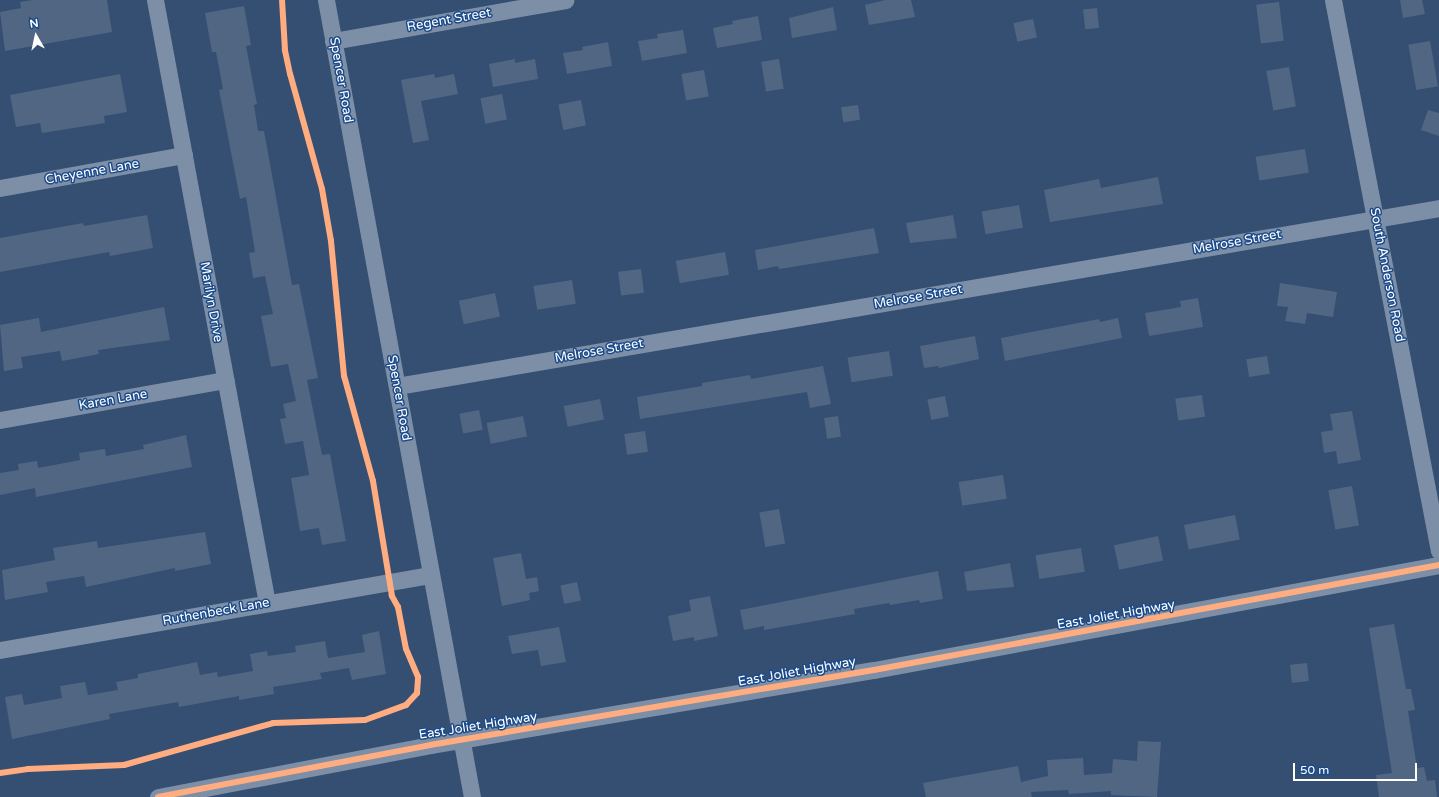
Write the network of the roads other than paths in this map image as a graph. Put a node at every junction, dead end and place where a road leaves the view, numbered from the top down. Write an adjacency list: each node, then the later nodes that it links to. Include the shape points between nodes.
1 (155, 0): 6 (street, Marilyn Drive)
2 (326, 0): 5 (street, Spencer Road)
3 (565, 0): 5 (street, Regent Street)
4 (1333, 0): 9 (street, South Anderson Road)
5 (333, 41): 11 (street, Spencer Road)
6 (184, 155): 7 (street, Cheyenne Lane); 10 (street, Marilyn Drive)
7 (0, 188)
8 (1439, 208): 9 (street, Melrose Street)
9 (1376, 219): 11 (street, Melrose Street); 13 (street, South Anderson Road)
10 (225, 380): 12 (street, Karen Lane); 16 (street, Marilyn Drive)
11 (397, 386): 15 (street, Spencer Road)
12 (0, 420)
13 (1439, 550)
14 (1439, 565): 18 (street, East Joliet Highway, via 866,671)
15 (431, 575): 16 (street, Ruthenbeck Lane); 18 (street, Spencer Road)
16 (266, 604): 17 (street, Ruthenbeck Lane)
17 (0, 650)
18 (461, 740): 19 (street, East Joliet Highway); 20 (street, Spencer Road)
19 (158, 797)
20 (472, 797)

